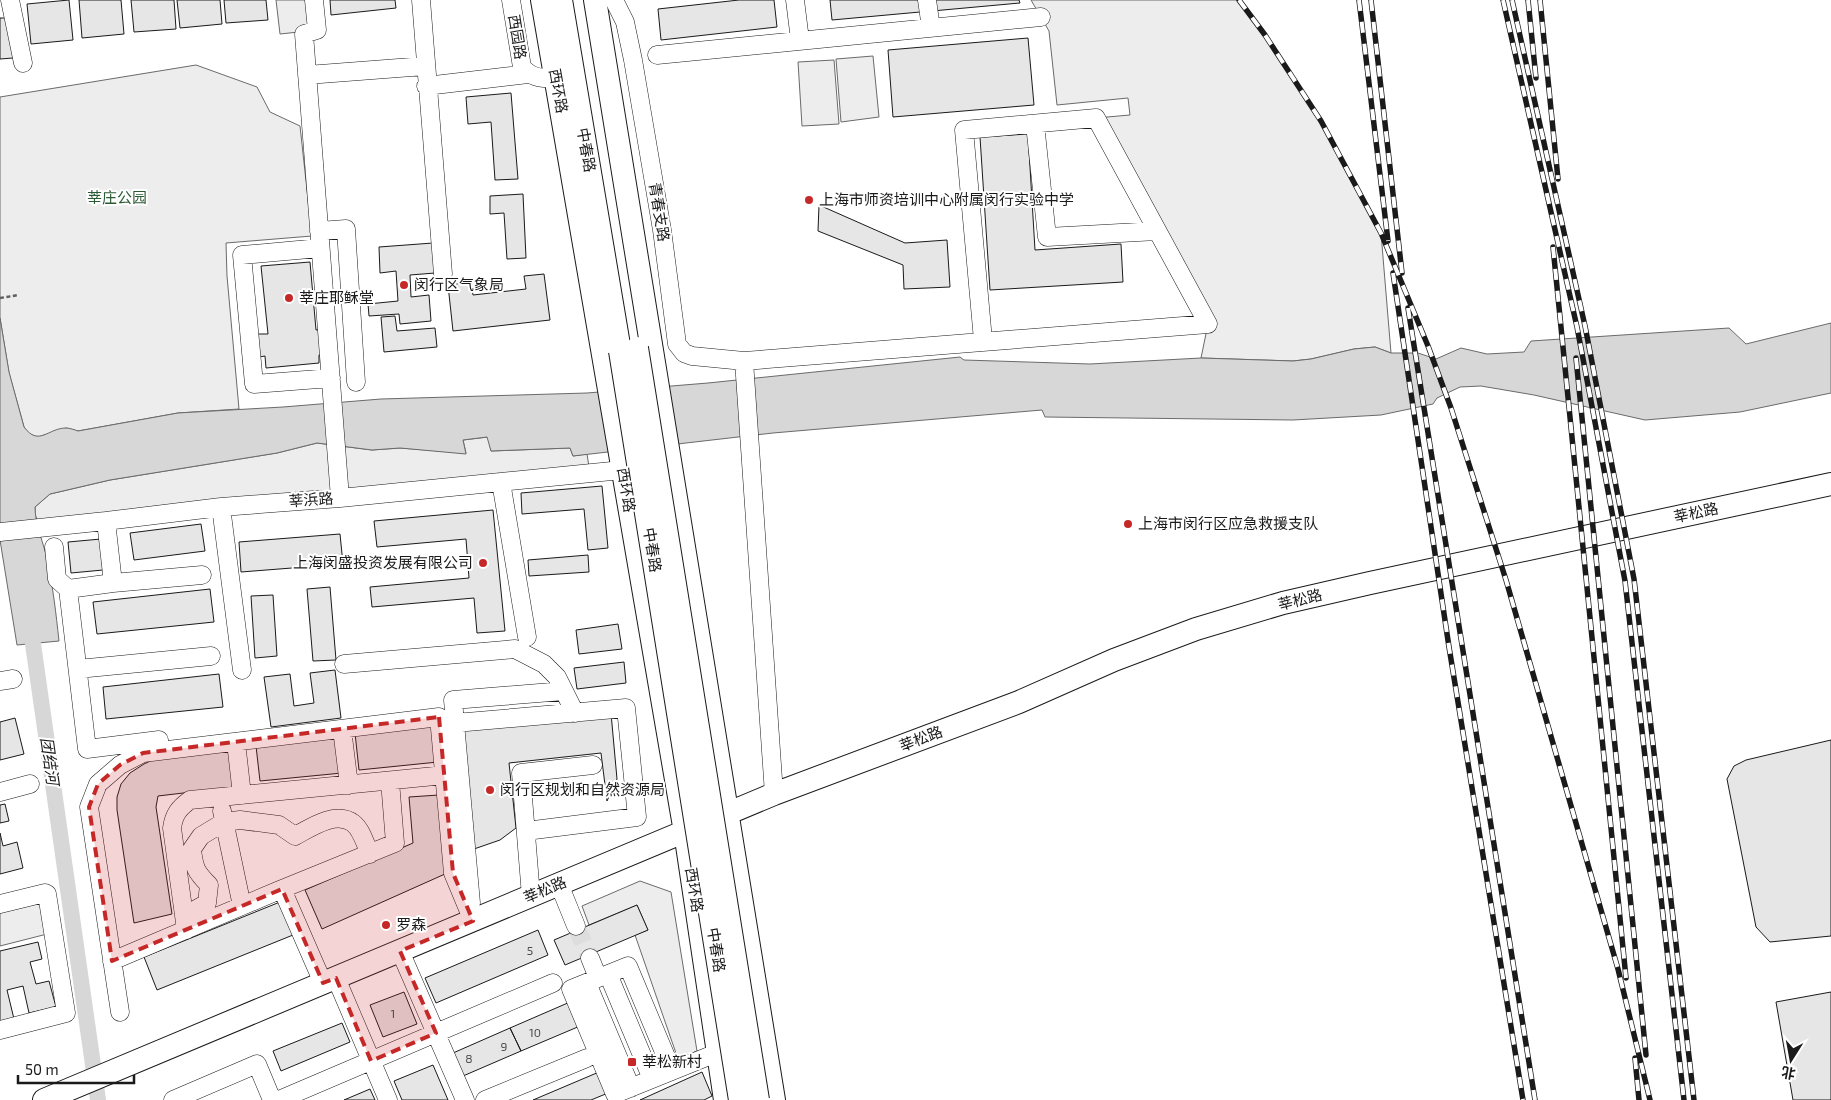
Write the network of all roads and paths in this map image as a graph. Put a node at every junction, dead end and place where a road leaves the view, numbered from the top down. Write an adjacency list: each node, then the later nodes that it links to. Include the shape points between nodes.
1 (10, 0): 18 (street)
2 (314, 0): 21 (street, via 317,30 304,34)
3 (420, 0): 19 (street)
4 (511, 0): 20 (street, 西园路, via 522,67)
5 (542, 0): 22 (main road, 西环路)
6 (561, 0): 31 (main road, 中春路)
7 (582, 0): 31 (main road, 中春路)
8 (595, 0): 67 (main road)
9 (614, 0): 14 (street, 青春支路)
10 (624, 0): 14 (street)
11 (795, 0): 16 (street)
12 (927, 0): 15 (street)
13 (1041, 17): 15 (street)
14 (626, 22): 33 (street, 青春支路, via 662,230 677,344 684,353 692,356)
15 (931, 28): 16 (street)
16 (800, 40): 17 (street)
17 (657, 55)
18 (23, 63)
19 (425, 66): 21 (street); 23 (street)
20 (528, 74): 22 (street, 西园路); 23 (street)
21 (307, 75): 26 (street)
22 (555, 79): 31 (main road, 西环路)
23 (426, 86): 27 (street)
24 (1035, 124): 25 (street, via 1096,118); 25 (street, via 1047,237); 30 (street, via 964,130)
25 (1157, 231): 30 (street, 青春支路, via 1208,324)
26 (320, 239): 32 (street, via 346,229); 34 (street); 34 (street, via 242,254 254,384)
27 (443, 274)
28 (19, 295): 29 (path)
29 (0, 298)
30 (983, 340): 33 (street, 青春支路)
31 (621, 355): 36 (main road, 西环路); 102 (main road, 中春路, bridge); 103 (main road, 中春路, bridge)
32 (354, 359): 34 (street); 35 (street)
33 (744, 367): 64 (street)
34 (330, 370): 39 (street)
35 (356, 382)
36 (622, 465): 37 (street, 莘浜路); 70 (main road, 西环路)
37 (501, 482): 39 (street, 莘浜路); 47 (street)
38 (1831, 484): 64 (main road, 莘松路, via 1283,603 1196,629 1114,660 1019,702)
39 (340, 498): 40 (street, 莘浜路)
40 (221, 506): 41 (street, 莘浜路); 51 (street)
41 (106, 521): 42 (street, 莘浜路); 45 (street)
42 (0, 532)
43 (54, 547): 46 (street, via 57,579)
44 (202, 574): 45 (street)
45 (113, 583): 46 (street)
46 (68, 589): 50 (street)
47 (527, 637)
48 (211, 656): 50 (street)
49 (344, 664): 52 (street, via 515,649 544,664 557,676)
50 (78, 669): 56 (street, via 86,749)
51 (242, 670)
52 (564, 691): 53 (street); 54 (street, via 453,700)
53 (575, 712): 54 (street); 69 (street, via 626,708 637,817)
54 (455, 723): 77 (street)
55 (342, 729): 57 (street); 59 (street, via 439,717); 62 (street)
56 (214, 733)
57 (236, 742): 65 (street); 82 (street, via 143,753 120,765 98,784 88,807)
58 (593, 765): 69 (street, via 521,773)
59 (445, 775): 60 (street); 77 (street, via 454,873)
60 (390, 781): 62 (street); 71 (street, via 395,843)
61 (30, 784): 63 (street)
62 (349, 785): 65 (street)
63 (0, 792)
64 (774, 794): 67 (main road, 莘松路)
65 (242, 795): 66 (street)
66 (219, 797): 68 (street); 78 (street, via 190,800 174,816 172,828)
67 (727, 813): 70 (main road, 莘松路); 104 (main road)
68 (224, 822): 71 (street, via 240,820 279,825 295,836 332,818 352,822 360,831); 76 (street); 78 (street, via 201,836 192,849 194,867 209,885 208,903)
69 (526, 830): 74 (street)
70 (685, 832): 72 (main road, 莘松路); 89 (main road, 西环路)
71 (370, 854): 73 (street)
72 (559, 884): 74 (main road, 莘松路); 79 (street)
73 (282, 890): 76 (street); 84 (street)
74 (531, 896): 77 (main road, 莘松路)
75 (0, 904): 87 (street, via 48,894 66,1013)
76 (242, 906): 78 (street)
77 (473, 920): 80 (main road, 莘松路)
78 (185, 923): 82 (street)
79 (576, 926)
80 (400, 951): 84 (main road, 莘松路); 88 (street)
81 (590, 958): 83 (street)
82 (112, 961): 86 (street)
83 (598, 978): 92 (street, via 628,966); 93 (street); 93 (street, via 571,989 615,1094)
84 (329, 981): 91 (street); 94 (main road, 莘松路)
85 (553, 983): 88 (street)
86 (120, 1012)
87 (0, 1030)
88 (436, 1033): 91 (street); 99 (street)
89 (718, 1052): 92 (street); 101 (main road, 西环路)
90 (587, 1058): 100 (street)
91 (371, 1061): 97 (street); 98 (street)
92 (672, 1071): 93 (street)
93 (652, 1079)
94 (54, 1096)
95 (173, 1100): 96 (street, via 257,1064)
96 (272, 1100)
97 (279, 1100)
98 (388, 1100)
99 (465, 1100)
100 (485, 1100)
101 (725, 1100)
102 (740, 1100)
103 (758, 1100)
104 (774, 1100)

